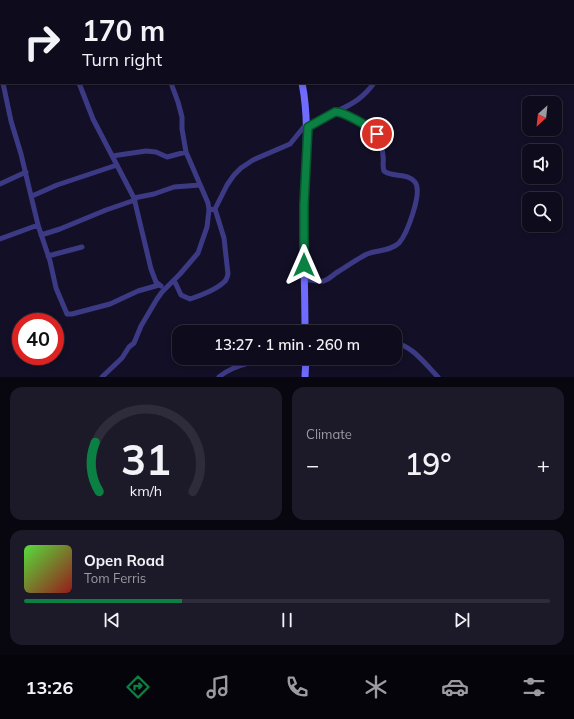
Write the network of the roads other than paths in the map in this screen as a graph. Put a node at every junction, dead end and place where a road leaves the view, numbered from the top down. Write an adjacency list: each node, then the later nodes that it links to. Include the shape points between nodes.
1 (3, 84): 11 (street)
2 (79, 84): 9 (street, via 93,119)
3 (171, 84): 8 (street, via 182,117)
4 (302, 84): 7 (street)
5 (373, 84): 6 (street, via 359,100)
6 (335, 112): 7 (street); 22 (street, via 345,114 374,131 380,140 384,171 387,174 409,177 414,181 415,203 406,230 394,247 368,253 323,281)
7 (308, 127): 16 (street, via 300,131 290,144 241,168); 22 (street)
8 (186, 152): 9 (street, via 167,158 156,152 146,151); 13 (street)
9 (112, 156): 10 (street)
10 (117, 165): 14 (street); 15 (street)
11 (26, 172): 12 (street); 14 (street)
12 (0, 184)
13 (200, 185): 15 (street, via 174,187); 16 (street)
14 (32, 196): 17 (street)
15 (134, 199): 18 (street); 24 (street, via 150,269)
16 (212, 210): 23 (street, via 198,253); 23 (street, via 224,238 228,274 224,283 190,299 181,295)
17 (38, 225): 18 (street); 19 (street)
18 (41, 235): 21 (street)
19 (0, 239)
20 (82, 247): 21 (street)
21 (48, 256): 24 (street, via 56,288 67,314 110,304)
22 (304, 279): 26 (street)
23 (174, 280): 25 (street)
24 (159, 285): 25 (street)
25 (168, 286): 30 (street, via 149,311 134,343)
26 (305, 325)
27 (402, 345): 33 (street, via 412,350)
28 (239, 365): 31 (street)
29 (306, 365): 32 (street)
30 (102, 377)
31 (219, 377)
32 (305, 377)
33 (438, 377)

